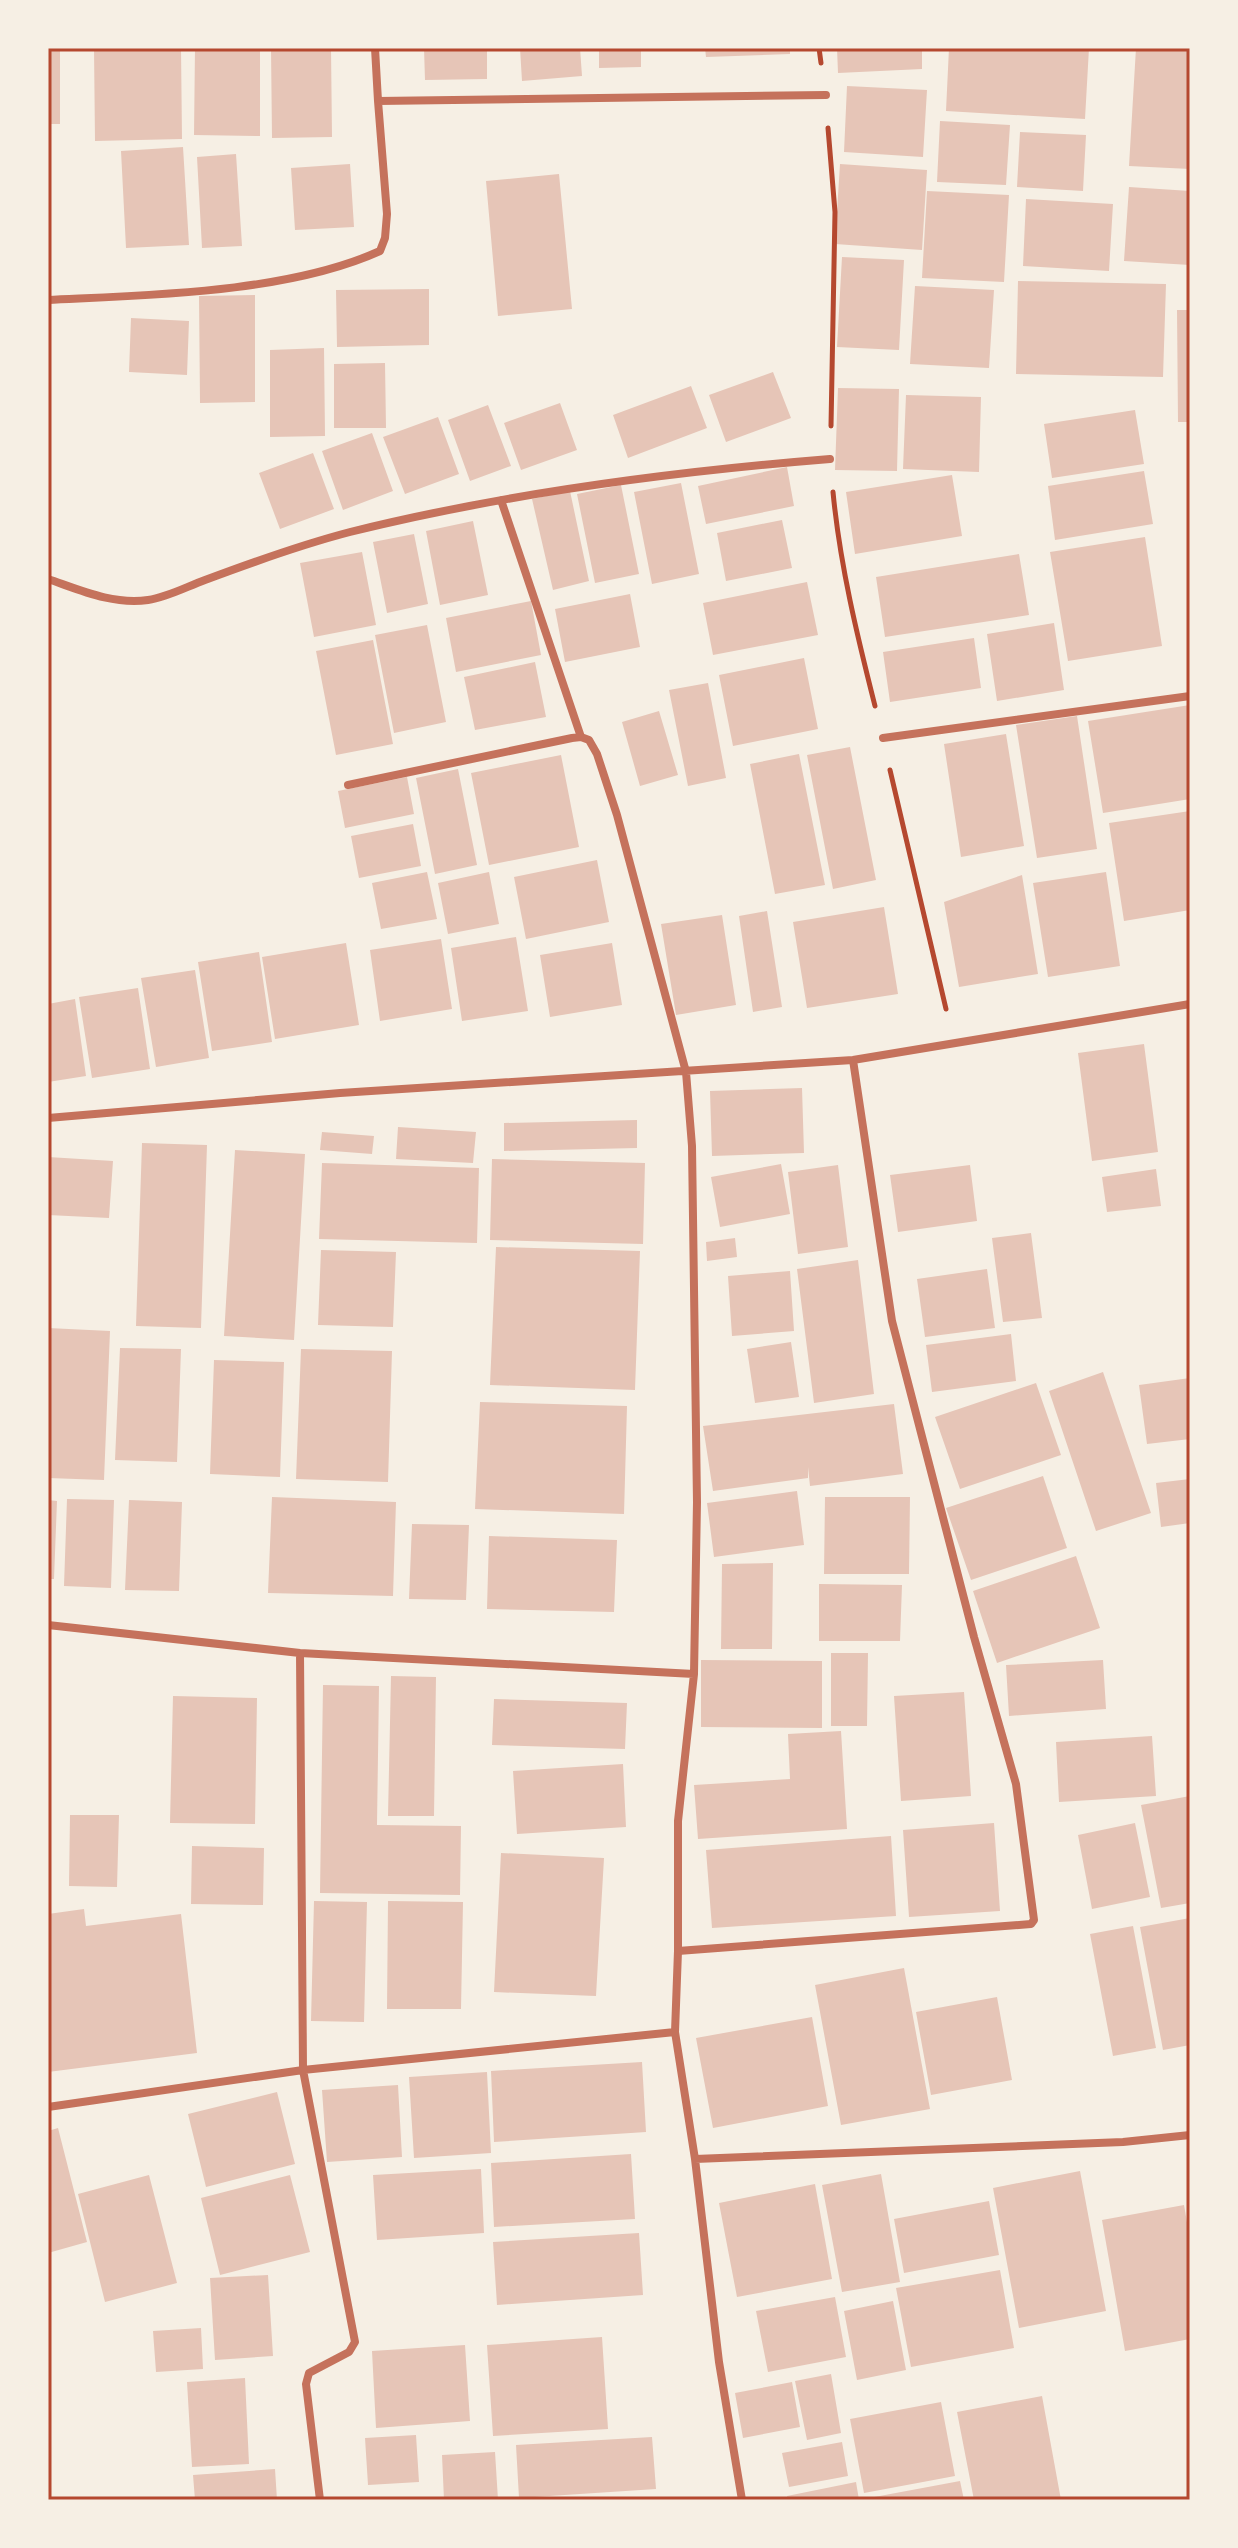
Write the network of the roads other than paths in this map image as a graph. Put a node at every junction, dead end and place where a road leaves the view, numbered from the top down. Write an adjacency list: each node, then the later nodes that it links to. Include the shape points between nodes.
1 (375, 48): 3 (street)
2 (826, 95): 3 (street)
3 (378, 101): 4 (street, via 387,214 380,251 278,281)
4 (48, 300)
5 (830, 459): 6 (street, via 714,468)
6 (501, 500): 7 (street, via 303,544 150,600 116,601); 9 (street)
7 (48, 579)
8 (1190, 696): 10 (street)
9 (581, 737): 11 (street); 14 (street, via 597,754 617,815)
10 (883, 738)
11 (348, 785)
12 (1190, 1004): 13 (street)
13 (853, 1060): 14 (street); 19 (street, via 892,1321 1016,1784 1034,1920)
14 (686, 1072): 15 (street); 18 (street, via 696,1378)
15 (48, 1118)
16 (48, 1625): 17 (street)
17 (300, 1653): 18 (street); 21 (street)
18 (694, 1674): 19 (street, via 678,1821)
19 (678, 1951): 20 (street)
20 (675, 2032): 21 (street); 24 (street)
21 (303, 2070): 22 (street); 25 (street, via 355,2342 349,2352 309,2373 306,2384)
22 (48, 2107)
23 (1190, 2135): 24 (street)
24 (695, 2159): 26 (street)
25 (320, 2500)
26 (742, 2500)

